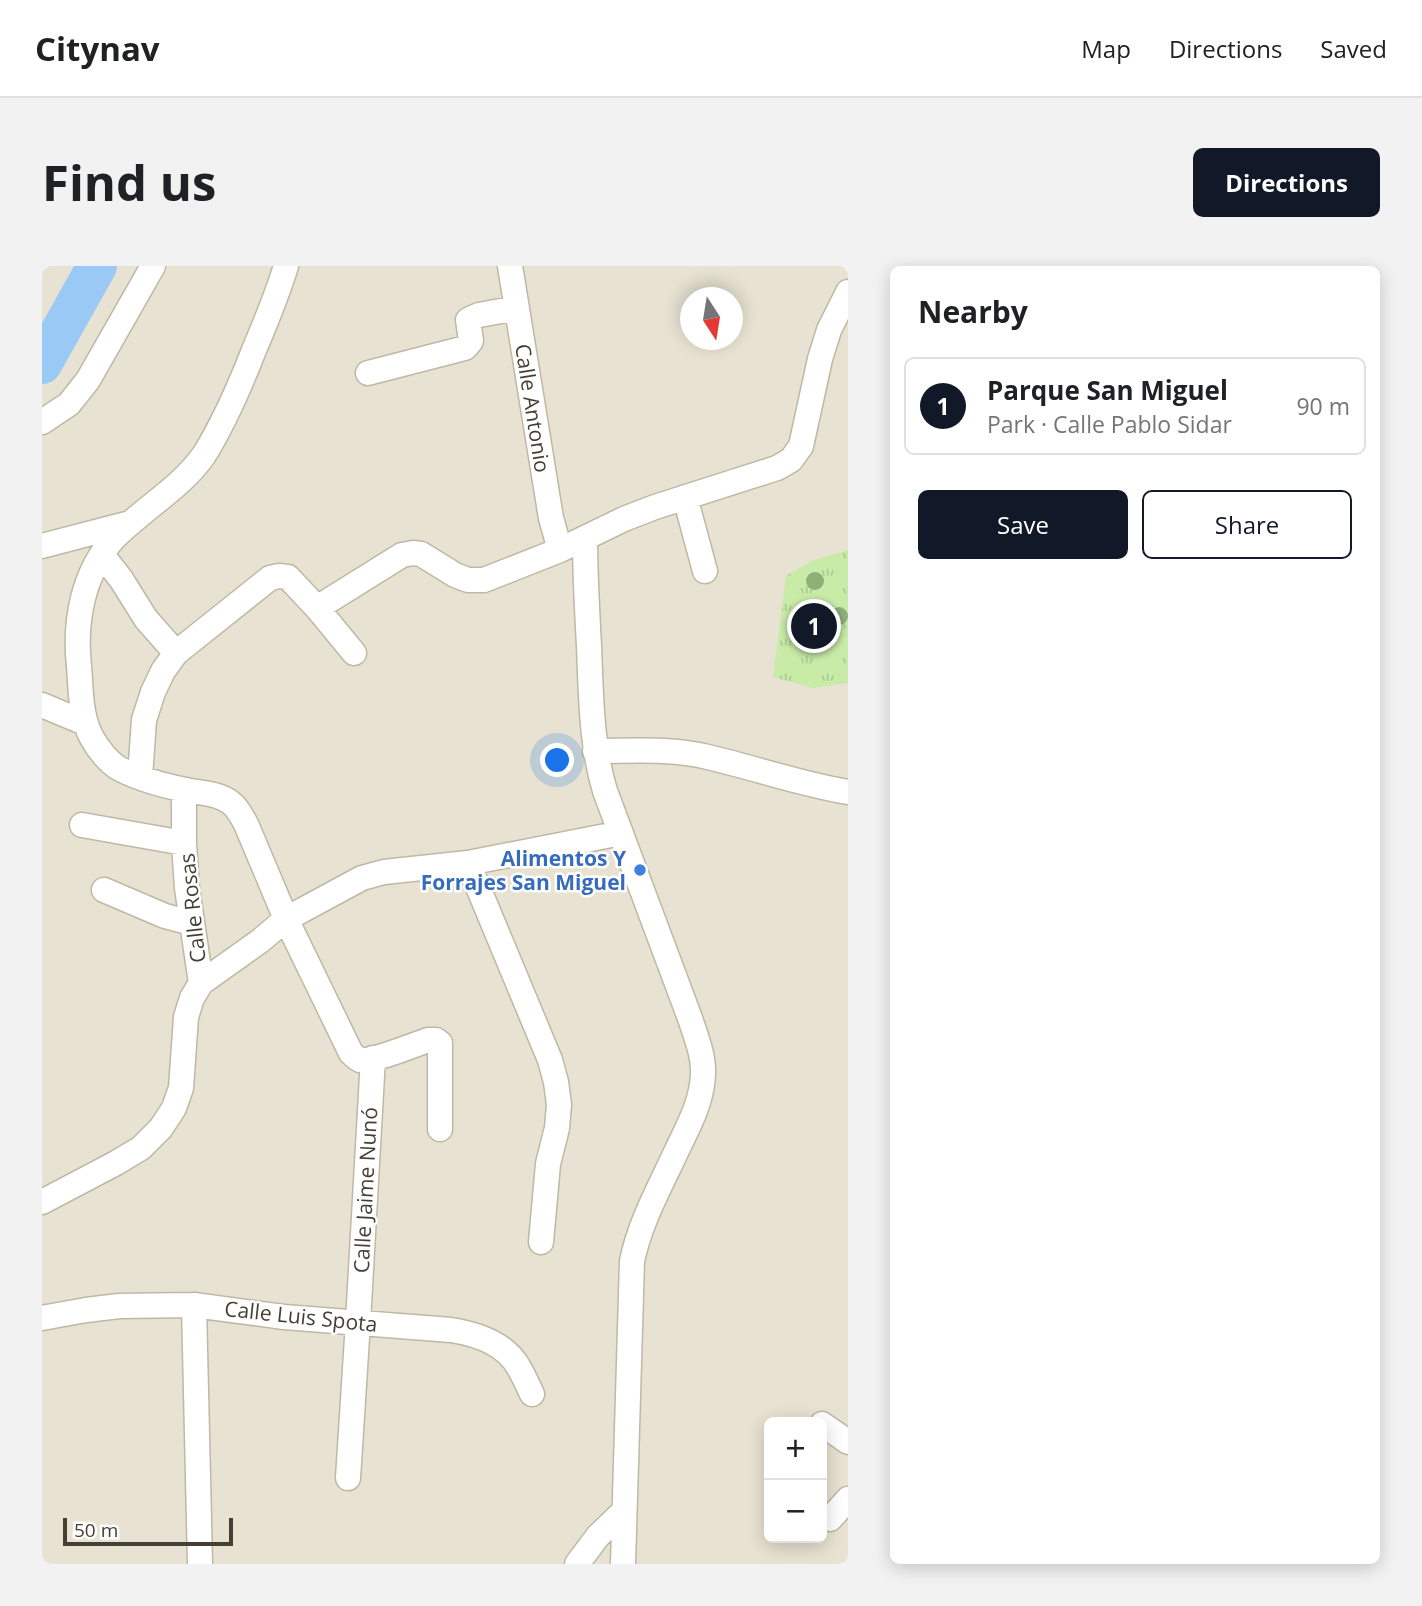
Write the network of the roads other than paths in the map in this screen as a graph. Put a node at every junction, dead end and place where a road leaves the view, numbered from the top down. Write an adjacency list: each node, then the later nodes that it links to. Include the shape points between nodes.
1 (153, 266): 7 (street, via 88,380 69,404)
2 (286, 266): 9 (street, via 243,380 202,458)
3 (510, 266): 5 (street, Calle Antonio)
4 (848, 292): 8 (street, via 820,359 801,446 791,460)
5 (517, 308): 6 (street, via 468,320 471,341 465,348); 12 (street, Calle Antonio)
6 (368, 373)
7 (42, 422)
8 (685, 497): 10 (street); 14 (street)
9 (131, 523): 11 (street); 13 (street)
10 (585, 538): 12 (street); 20 (street)
11 (42, 546)
12 (560, 550): 15 (street, via 484,580 455,575 421,554 402,555)
13 (102, 555): 16 (street); 19 (street, via 86,585 77,628)
14 (705, 571)
15 (317, 608): 16 (street, via 288,577 270,578); 17 (street)
16 (176, 653): 21 (street, via 163,671 144,720)
17 (354, 653)
18 (42, 705): 19 (street)
19 (85, 723): 21 (street, via 102,753 118,768)
20 (596, 751): 23 (street, via 683,753); 25 (street)
21 (140, 777): 22 (street)
22 (184, 790): 26 (street, Calle Rosas); 29 (street, via 217,796 240,813)
23 (848, 792)
24 (82, 825): 26 (street)
25 (621, 833): 27 (street); 44 (street, via 691,1021 703,1071 695,1115 648,1211 632,1261)
26 (184, 843): 30 (street, Calle Rosas)
27 (468, 863): 29 (street, via 362,878); 35 (street, via 556,1082 557,1128 548,1164)
28 (104, 890): 30 (street)
29 (286, 919): 31 (street); 32 (street, via 351,1053 362,1060)
30 (191, 923): 31 (street, Calle Rosas)
31 (201, 983): 34 (street, Calle Rosas, via 186,1017 181,1088 161,1128 141,1148)
32 (373, 1058): 33 (street, via 428,1040 440,1043); 38 (street, Calle Jaime Nunó)
33 (440, 1129)
34 (42, 1202)
35 (541, 1242)
36 (194, 1305): 37 (street, Calle Luis Spota, via 119,1306); 38 (street, Calle Luis Spota); 46 (street)
37 (42, 1318)
38 (358, 1322): 39 (street, Calle Luis Spota, via 451,1330 490,1341 518,1365); 42 (street, Calle Jaime Nunó)
39 (531, 1394)
40 (827, 1427): 41 (street)
41 (848, 1442)
42 (348, 1478)
43 (848, 1499): 45 (street)
44 (624, 1511): 47 (street); 48 (street)
45 (830, 1519)
46 (200, 1564)
47 (577, 1564)
48 (623, 1564)

